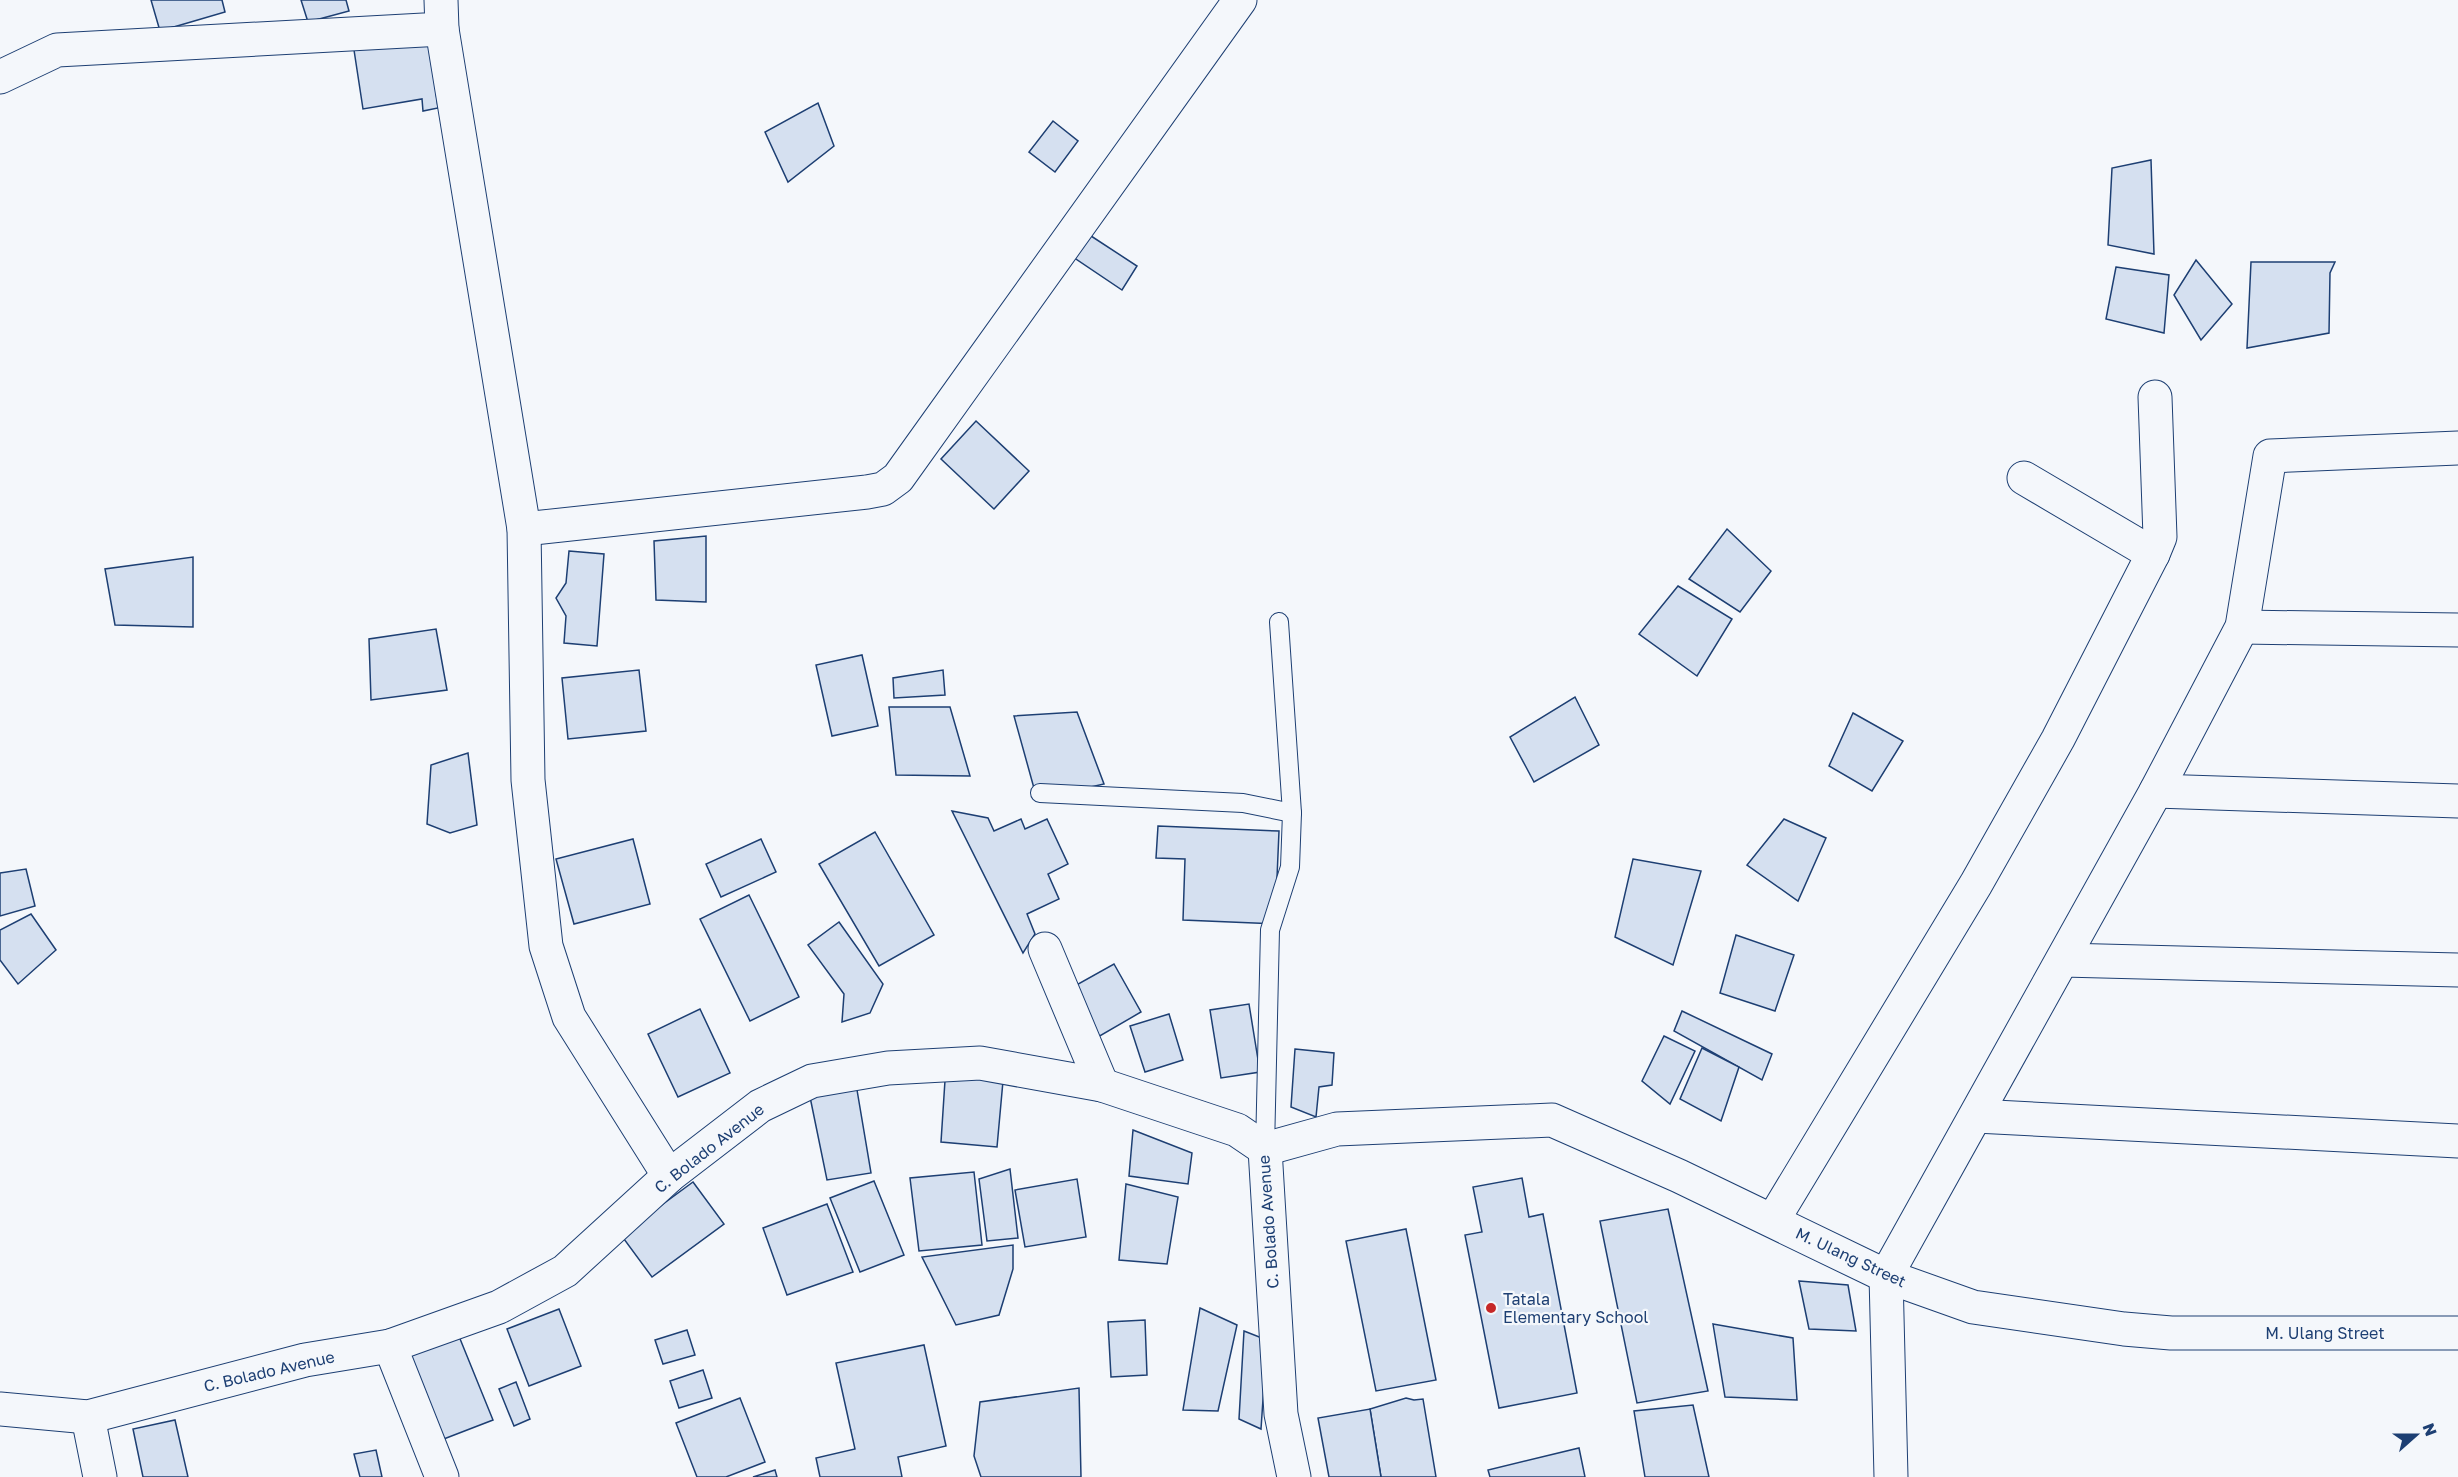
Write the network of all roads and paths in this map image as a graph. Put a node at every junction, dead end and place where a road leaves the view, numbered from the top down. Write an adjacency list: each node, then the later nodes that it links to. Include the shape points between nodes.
1 (1240, 0): 7 (street, via 898,478 883,489 867,492)
2 (441, 15): 3 (street, via 57,50); 7 (street)
3 (0, 77)
4 (2155, 397): 8 (street, via 2160,537)
5 (2458, 448): 10 (street, via 2270,456)
6 (2024, 478): 8 (street)
7 (524, 529): 23 (street, via 528,780 546,946 569,1017)
8 (2152, 554): 24 (street, via 2053,749 1976,885)
9 (1279, 622): 15 (lane)
10 (2242, 627): 11 (street); 12 (street)
11 (2458, 630)
12 (2156, 791): 14 (street); 17 (street)
13 (1040, 793): 15 (lane, via 1243,803)
14 (2458, 801)
15 (1292, 813): 22 (lane, via 1290,867 1270,930)
16 (1045, 949): 19 (street)
17 (2062, 960): 18 (street); 20 (street)
18 (2458, 970)
19 (1102, 1085): 22 (street, C. Bolado Avenue, via 1237,1130); 23 (street, C. Bolado Avenue, via 980,1063 888,1068 812,1081 760,1106)
20 (1976, 1116): 21 (street); 25 (street)
21 (2458, 1141)
22 (1265, 1149): 24 (street, M. Ulang Street, via 1337,1129 1552,1120); 32 (street, C. Bolado Avenue, via 1281,1414)
23 (669, 1176): 27 (street, C. Bolado Avenue, via 565,1271 499,1307)
24 (1773, 1220): 25 (street, M. Ulang Street)
25 (1886, 1276): 26 (street, M. Ulang Street, via 1973,1307 2124,1329 2171,1333); 33 (street)
26 (2458, 1333)
27 (390, 1346): 29 (street, C. Bolado Avenue, via 305,1360); 31 (street)
28 (0, 1409): 29 (street, C. Bolado Avenue)
29 (88, 1417): 30 (street)
30 (100, 1477)
31 (442, 1477)
32 (1294, 1477)
33 (1891, 1477)

